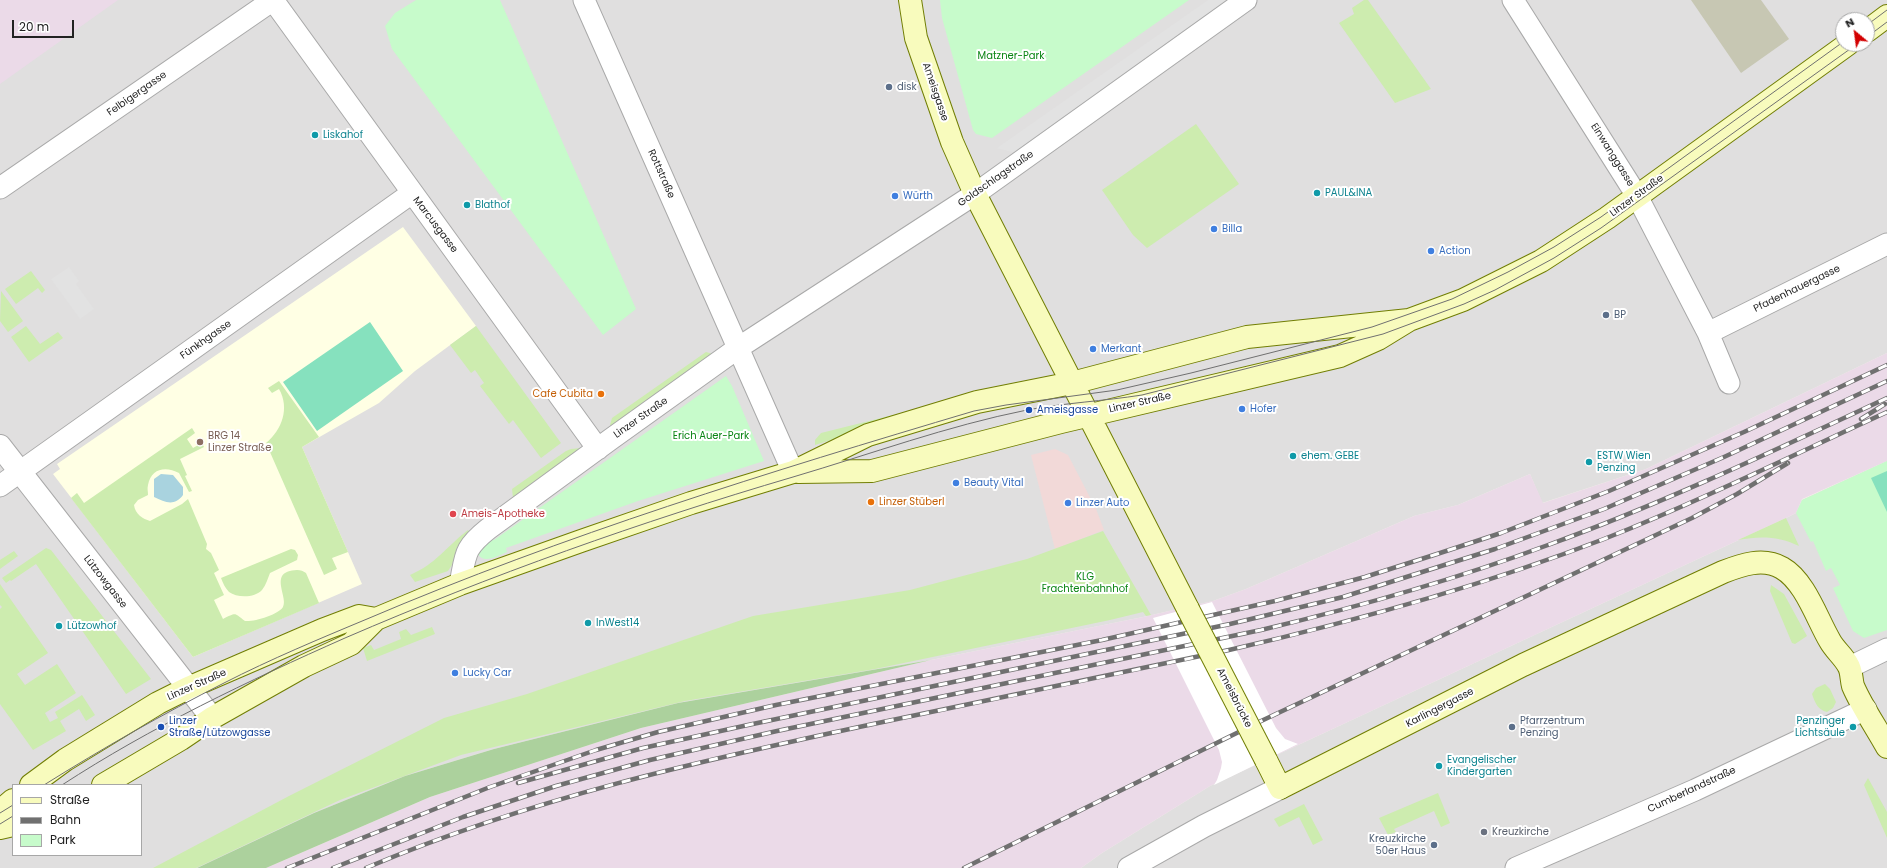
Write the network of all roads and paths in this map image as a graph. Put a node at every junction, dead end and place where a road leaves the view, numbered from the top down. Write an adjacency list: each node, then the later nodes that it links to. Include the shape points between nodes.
1 (273, 0): 9 (street, Felbigergasse); 10 (street, Marcusgasse)
2 (584, 0): 16 (street, Rottstraße)
3 (910, 0): 11 (main road, Ameisgasse, via 916,38 952,142)
4 (1246, 0): 11 (street, Goldschlagstraße)
5 (1513, 0): 12 (street, Einwanggasse)
6 (1887, 16): 7 (main road)
7 (1875, 25)
8 (1837, 52): 12 (main road, Linzer Straße)
9 (0, 188)
10 (412, 193): 21 (street, Marcusgasse); 22 (street, Fünkhgasse)
11 (975, 194): 16 (street, Goldschlagstraße); 17 (main road, Ameisgasse)
12 (1637, 196): 14 (main road, Linzer Straße, via 1534,265 1463,300); 15 (street, Einwanggasse)
13 (1887, 244): 15 (street, Pfadenhauergasse)
14 (1409, 320): 17 (main road, Linzer Straße, via 1247,337); 19 (main road, Linzer Straße, via 1378,339 1340,356)
15 (1708, 333): 18 (street, Einwanggasse)
16 (738, 348): 21 (street, Linzer Straße); 23 (street)
17 (1072, 383): 19 (main road, Ameisgasse); 23 (main road, Linzer Straße, via 977,402 868,435)
18 (1729, 383)
19 (1089, 415): 23 (main road, Linzer Straße, via 872,471); 26 (main road, Ameisgasse)
20 (0, 446): 22 (street, Lützowgasse)
21 (598, 449): 25 (street, Linzer Straße, via 474,540 468,548)
22 (20, 472): 24 (street, Fünkhgasse); 30 (street, Lützowgasse)
23 (793, 472): 25 (main road, Linzer Straße, via 684,505)
24 (0, 486)
25 (460, 584): 27 (main road, Linzer Straße)
26 (1188, 608): 36 (main road, Ameisbrücke, bridge)
27 (376, 619): 30 (main road, Linzer Straße, via 359,616); 32 (main road, Linzer Straße, via 351,644 304,666)
28 (1887, 649): 29 (street)
29 (1851, 676): 31 (main road); 36 (main road, Karlingergasse, via 1830,643 1801,587 1791,574 1781,567 1757,562 1723,572 1530,662)
30 (188, 688): 32 (street, Lützowgasse); 34 (main road, Linzer Straße, via 158,703 72,756)
31 (1866, 709): 33 (main road); 42 (street, Cumberlandstraße, via 1695,790)
32 (212, 718): 35 (main road, Linzer Straße)
33 (1887, 747)
34 (32, 784)
35 (105, 784)
36 (1280, 788): 41 (street, Karlingergasse, via 1204,826)
37 (12, 801): 38 (main road)
38 (0, 811)
39 (12, 825): 40 (main road)
40 (0, 828)
41 (1129, 868)
42 (1516, 868)

